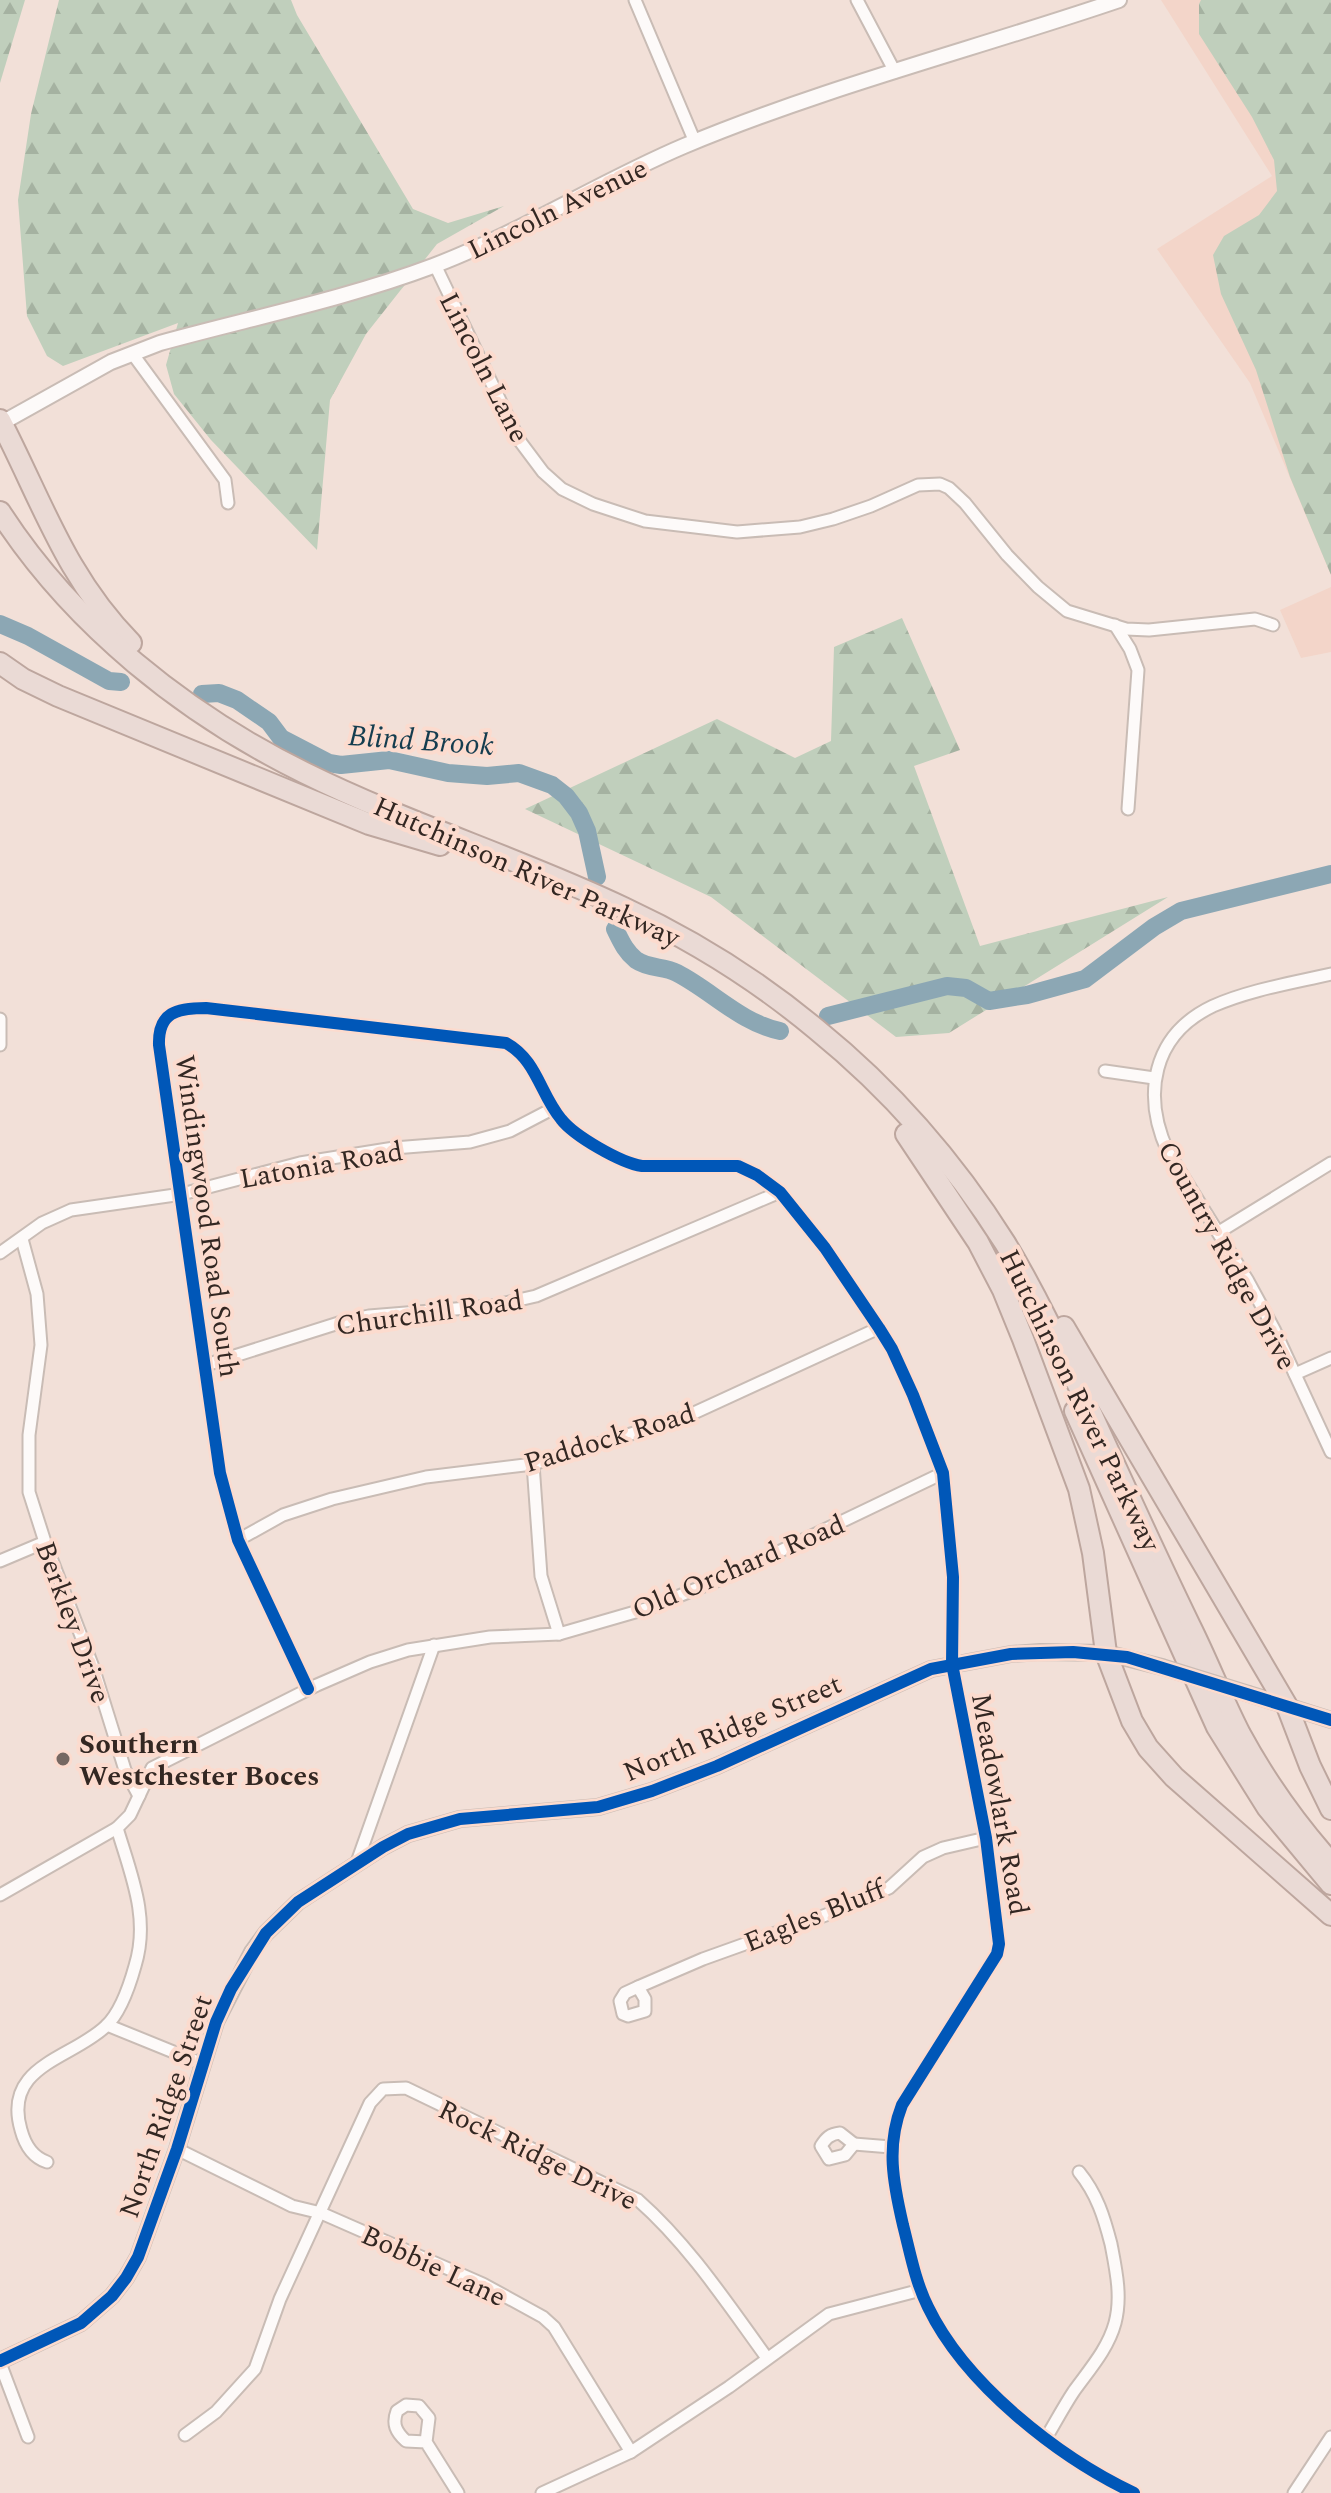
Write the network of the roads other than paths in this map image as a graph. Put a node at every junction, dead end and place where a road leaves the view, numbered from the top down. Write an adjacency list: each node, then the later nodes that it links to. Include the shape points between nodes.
1 (635, 0): 6 (street)
2 (857, 0): 5 (street)
3 (1119, 0): 4 (street, Lincoln Avenue)
4 (1101, 3): 5 (street, Lincoln Avenue)
5 (895, 72): 6 (street, Lincoln Avenue)
6 (695, 142): 7 (street, Lincoln Avenue)
7 (435, 265): 8 (street, Lincoln Avenue); 13 (street, Lincoln Lane, via 519,440 562,489 645,521 737,532 800,527 871,506 918,485 940,484 965,503 1053,600 1067,611)
8 (132, 353): 9 (street, Lincoln Avenue); 10 (street, via 225,480)
9 (1, 423): 16 (highway, via 54,536 87,590 126,639)
10 (228, 503)
11 (0, 512): 16 (highway, Hutchinson River Parkway, via 63,594 101,632 204,714)
12 (0, 536): 18 (highway, Hutchinson River Parkway, via 44,593 97,646 184,717 297,784)
13 (1115, 625): 14 (street, Lincoln Lane, via 1149,630 1255,619); 17 (street, via 1138,670)
14 (1273, 625)
15 (0, 663): 18 (highway, via 58,696 369,824)
16 (252, 744): 27 (highway, Hutchinson River Parkway, via 351,794 612,902 711,954 847,1055)
17 (1128, 809)
18 (440, 845): 25 (highway, Hutchinson River Parkway, via 609,915 708,967 813,1043)
19 (1331, 974): 23 (street, Country Ridge Drive, via 1210,1008 1174,1037)
20 (0, 1019): 21 (street)
21 (0, 1045)
22 (1105, 1071): 23 (street)
23 (1154, 1078): 30 (street, Country Ridge Drive, via 1157,1129)
24 (554, 1108): 28 (street, Meadowlark Road, via 562,1121 629,1164 738,1166); 29 (street, Latonia Road, via 510,1131 470,1142 300,1163); 29 (street, Windingwood Road South, via 531,1065 506,1043 206,1008 179,1010 158,1029)
25 (906, 1134): 45 (highway, via 983,1250 1023,1339 1085,1514); 56 (highway, Hutchinson River Parkway, via 965,1207 1024,1302 1226,1744 1278,1823)
26 (1331, 1163): 30 (street)
27 (961, 1180): 48 (highway, via 1021,1256); 54 (highway, Hutchinson River Parkway, via 1046,1316 1247,1747)
28 (780, 1192): 33 (street, Meadowlark Road); 35 (street, Churchill Road, via 536,1296 492,1306 345,1321)
29 (182, 1194): 31 (street, Latonia Road, via 71,1210); 35 (street, Windingwood Road South)
30 (1219, 1232): 36 (street, Country Ridge Drive)
31 (22, 1239): 32 (street, Latonia Road); 41 (street, Berkley Drive, via 37,1294 41,1345 29,1435 29,1492)
32 (0, 1253)
33 (879, 1328): 38 (street, Paddock Road, via 683,1418); 39 (street, Meadowlark Road, via 913,1395)
34 (1331, 1358): 36 (street)
35 (206, 1365): 40 (street, Windingwood Road South, via 220,1473)
36 (1295, 1374): 37 (street, Country Ridge Drive)
37 (1331, 1452)
38 (533, 1464): 40 (street, Paddock Road, via 426,1477 332,1499 283,1515); 43 (street, via 541,1576)
39 (943, 1473): 43 (street, Old Orchard Road, via 726,1577 649,1608); 46 (street, Meadowlark Road, via 953,1588)
40 (238, 1540): 47 (street, Windingwood Road South)
41 (45, 1542): 42 (street); 50 (street, Berkley Drive, via 125,1770)
42 (0, 1561)
43 (559, 1634): 44 (street, Old Orchard Road)
44 (434, 1645): 47 (street, Old Orchard Road, via 370,1662); 55 (street)
45 (1106, 1653): 46 (street, North Ridge Street, via 1040,1652); 48 (street, North Ridge Street, bridge); 58 (highway, via 1132,1721 1160,1762)
46 (952, 1664): 53 (street, Meadowlark Road); 55 (street, North Ridge Street, via 652,1791 598,1807 460,1819 408,1834)
47 (308, 1689): 50 (street, Old Orchard Road, via 152,1768)
48 (1287, 1706): 49 (street, North Ridge Street); 51 (highway)
49 (1331, 1720)
50 (139, 1796): 52 (street)
51 (1331, 1809)
52 (117, 1828): 57 (street); 60 (street, via 143,1922 142,1942)
53 (986, 1838): 59 (street, Eagles Bluff, via 923,1857 889,1888 837,1911); 63 (street, Meadowlark Road, via 997,1954 902,2105)
54 (1331, 1863)
55 (356, 1865): 61 (street, North Ridge Street, via 298,1902 266,1933 231,1989)
56 (1331, 1884)
57 (0, 1895)
58 (1331, 1915)
59 (638, 1987)
60 (107, 2025): 61 (street); 65 (street, via 50,2060 22,2089 18,2120 24,2140)
61 (203, 2064): 64 (street, North Ridge Street)
62 (854, 2144): 63 (street)
63 (891, 2147): 68 (street, Meadowlark Road, via 896,2194)
64 (177, 2149): 67 (street, Bobbie Lane, via 292,2206); 70 (street, North Ridge Street, via 138,2257 112,2296 81,2323)
65 (47, 2162)
66 (1079, 2172): 74 (street, via 1105,2218 1117,2273 1117,2313 1098,2359)
67 (321, 2213): 69 (street, Rock Ridge Drive, via 370,2103 383,2089 406,2088 638,2200 703,2271); 71 (street, Rock Ridge Drive, via 280,2299 255,2369 216,2412); 76 (street, Bobbie Lane, via 483,2284 543,2317 573,2355)
68 (921, 2290): 69 (street, via 829,2314); 74 (street, Meadowlark Road, via 928,2309 980,2381)
69 (767, 2358): 76 (street)
70 (0, 2362): 72 (street)
71 (185, 2435)
72 (28, 2437)
73 (1331, 2437): 80 (street)
74 (1046, 2438): 79 (street, Meadowlark Road, via 1100,2477)
75 (426, 2442): 77 (street)
76 (631, 2452): 78 (street)
77 (458, 2493)
78 (542, 2493)
79 (1134, 2493)
80 (1294, 2493)

